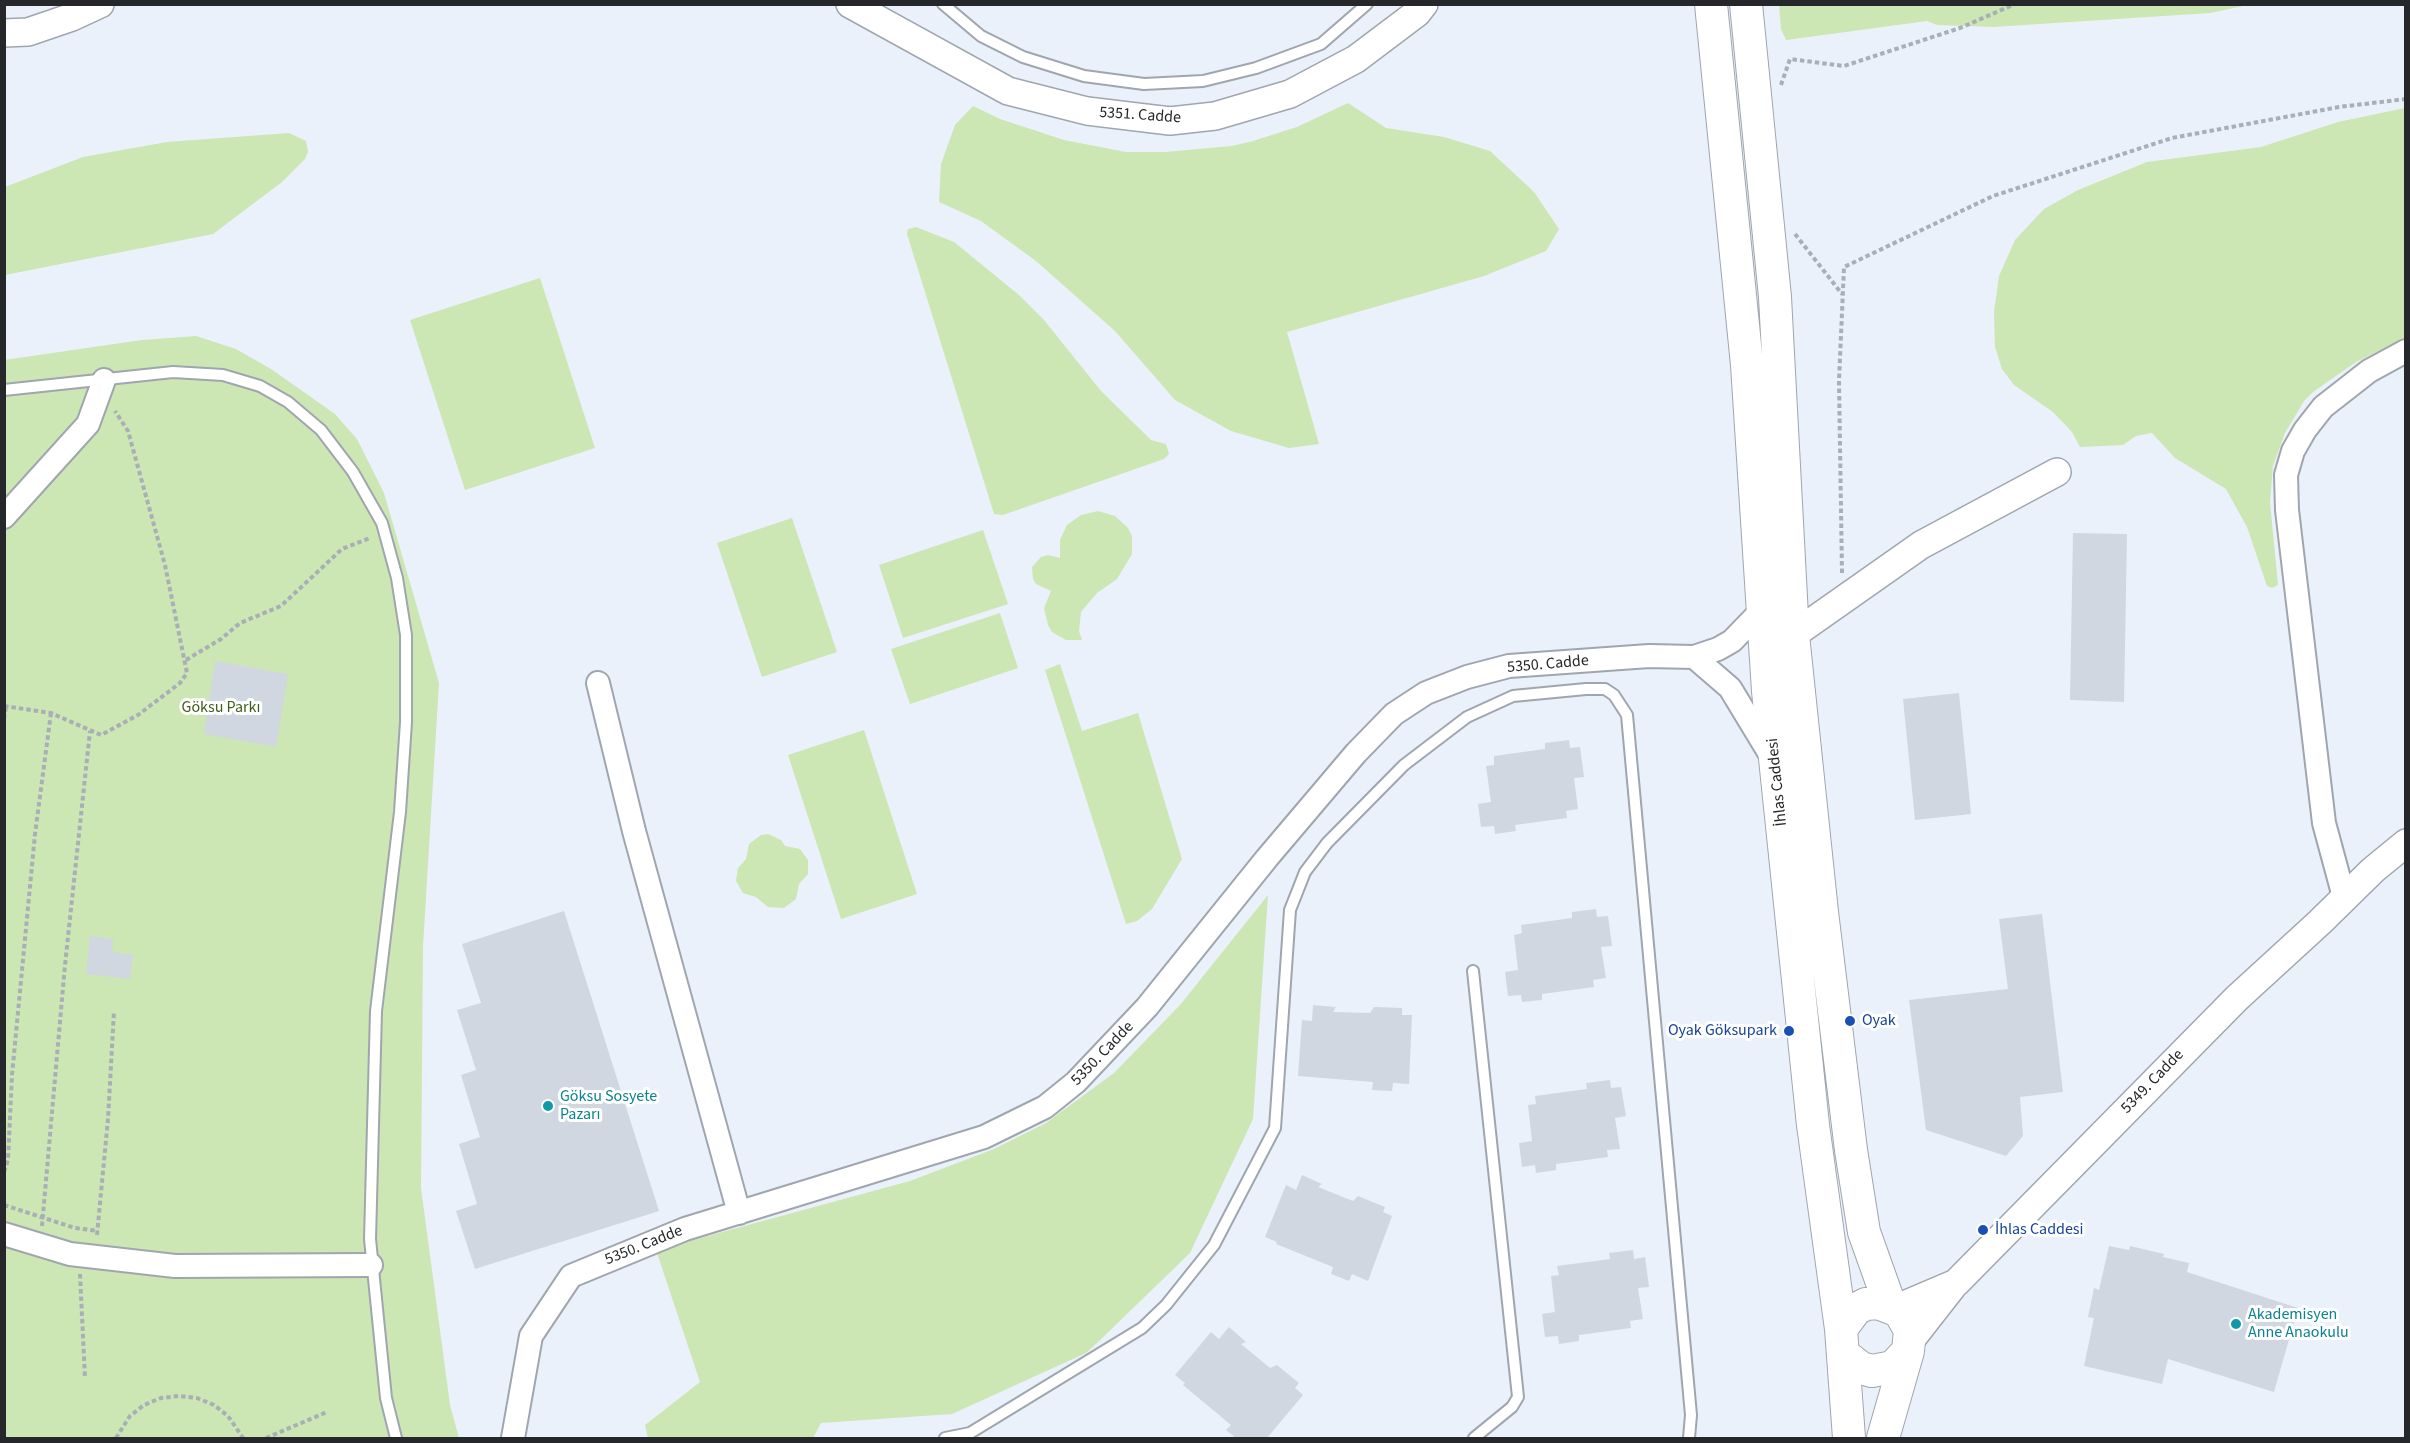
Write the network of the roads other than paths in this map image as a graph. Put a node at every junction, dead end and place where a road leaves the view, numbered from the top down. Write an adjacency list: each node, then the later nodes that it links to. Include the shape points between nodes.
1 (100, 4): 8 (street, via 28,32)
2 (850, 4): 5 (street, 5351. Cadde, via 1008,91 1087,111 1170,121 1215,116 1290,94 1356,59)
3 (942, 4): 4 (lane, via 981,36 1023,57 1084,76 1144,84 1203,81 1256,68 1321,44)
4 (1367, 4)
5 (1424, 4)
6 (1711, 4): 14 (main road)
7 (1746, 4): 14 (main road, via 1775,297)
8 (4, 33)
9 (2406, 351): 20 (street, via 2368,371 2323,407 2293,451 2286,475 2326,837)
10 (104, 380): 11 (lane); 13 (street, via 88,424); 24 (lane, via 173,372 223,375 260,386 288,402 321,430 353,472 384,533 398,578 406,635 406,722 400,812 376,1011)
11 (4, 390)
12 (2057, 471): 15 (street, via 1921,545)
13 (4, 517)
14 (1772, 597): 15 (main road, İhlas Caddesi); 16 (street, 5350. Cadde, via 1732,641); 18 (main road, İhlas Caddesi)
15 (1793, 636): 26 (main road, İhlas Caddesi, via 1851,1150 1864,1232)
16 (1694, 657): 18 (street, via 1730,688); 22 (street, 5350. Cadde, via 1649,656 1509,666 1426,693 1394,714 1356,753 1148,1007 1053,1101 984,1137)
17 (598, 683): 22 (street, via 634,831)
18 (1776, 765): 27 (main road, İhlas Caddesi, via 1813,1125)
19 (2406, 843): 20 (street, 5349. Cadde)
20 (2344, 897): 25 (street, 5349. Cadde, via 2237,998)
21 (1473, 971): 32 (lane, via 1518,1397 1512,1407)
22 (739, 1213): 30 (street, 5350. Cadde, via 684,1229 571,1276 531,1336)
23 (4, 1234): 24 (street, via 39,1247 86,1256 175,1266)
24 (371, 1265): 29 (lane, via 386,1398)
25 (1956, 1283): 26 (street, 5349. Cadde); 28 (street)
26 (1892, 1307): 27 (main road, via 1878,1303 1856,1309); 28 (main road, via 1906,1320)
27 (1842, 1342): 28 (main road, via 1861,1368 1883,1371 1893,1367); 34 (main road, İhlas Caddesi)
28 (1909, 1346): 35 (main road)
29 (396, 1438)
30 (513, 1438)
31 (945, 1438): 33 (lane, via 970,1433 1142,1328 1166,1305 1214,1245 1275,1128 1290,910 1305,872 1327,843 1404,765 1467,717 1512,696 1605,689 1614,695 1627,716 1691,1415)
32 (1474, 1438)
33 (1689, 1438)
34 (1849, 1438)
35 (1883, 1438)

